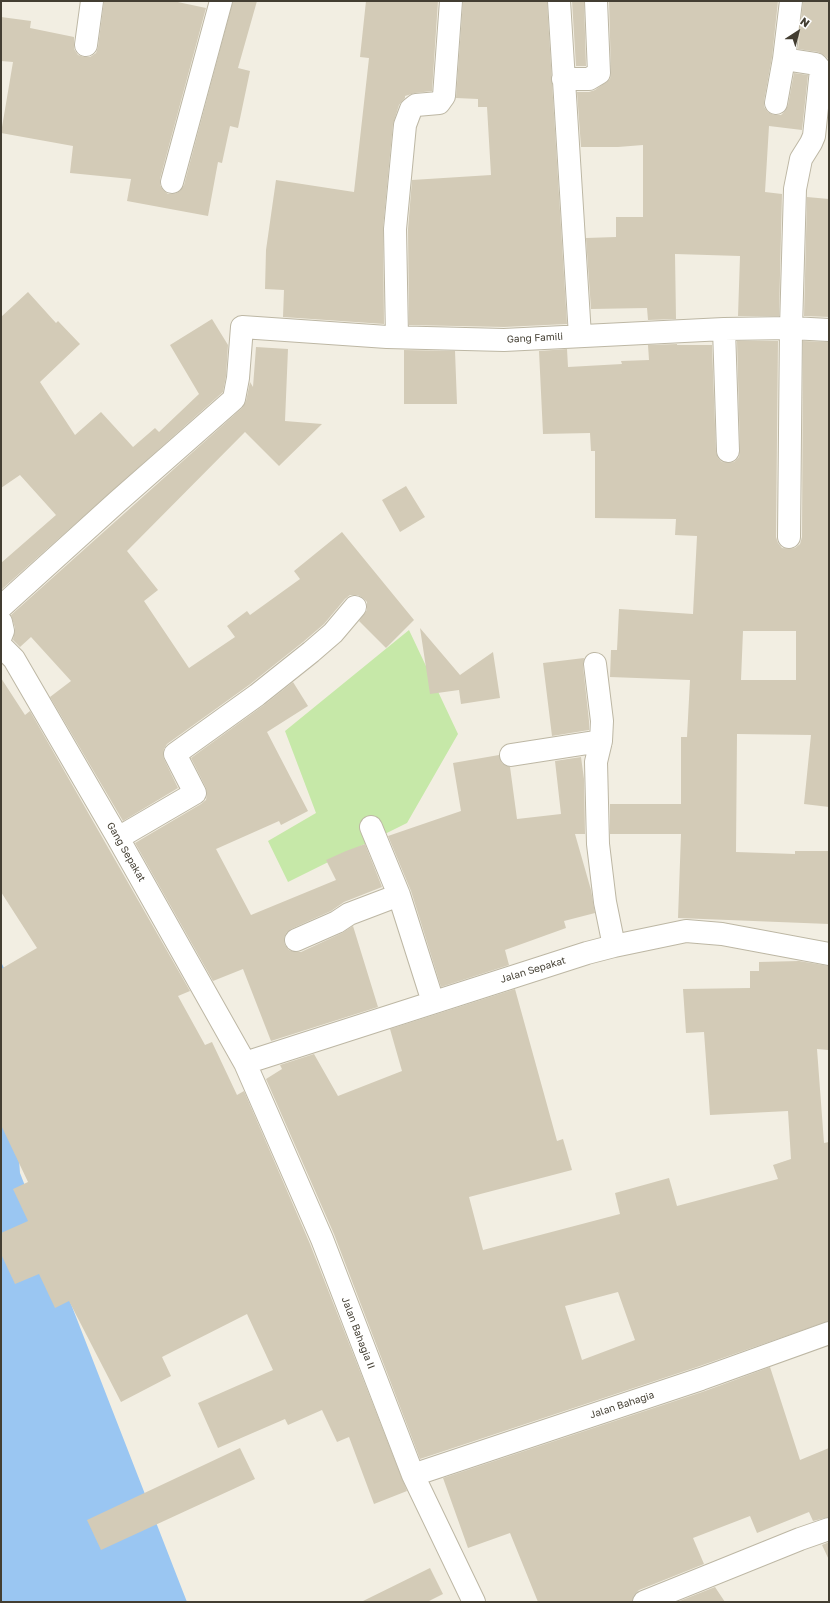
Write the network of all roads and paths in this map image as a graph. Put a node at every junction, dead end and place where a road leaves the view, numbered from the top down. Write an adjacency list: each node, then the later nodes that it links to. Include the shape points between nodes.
1 (92, 1): 7 (street)
2 (221, 1): 11 (street)
3 (451, 1): 16 (street, via 444,96 439,103 416,105 411,109 405,125 395,229)
4 (559, 1): 9 (street)
5 (596, 1): 9 (street, via 599,73 589,79)
6 (791, 1): 8 (street)
7 (86, 45)
8 (784, 59): 10 (street); 13 (street, via 816,64 821,70 814,136 801,159 795,189)
9 (563, 79): 15 (street)
10 (776, 103)
11 (172, 182)
12 (724, 328): 13 (street, Gang Famili); 15 (street, Gang Famili); 17 (street)
13 (791, 328): 14 (street, Gang Famili); 18 (street)
14 (829, 330)
15 (580, 336): 16 (street, Gang Famili, via 504,340)
16 (397, 337): 19 (street, Gang Famili, via 242,327 234,399)
17 (728, 451)
18 (789, 537)
19 (1, 607)
20 (355, 607): 28 (street, via 333,633 312,652 258,695 175,754 196,793)
21 (1, 622): 22 (street)
22 (1, 636)
23 (1, 646): 28 (street, Gang Sepakat, via 14,659)
24 (596, 664): 25 (street, via 602,721)
25 (601, 740): 26 (street); 31 (street, via 596,762 598,844 605,902)
26 (511, 755)
27 (371, 827): 29 (street)
28 (118, 838): 34 (street, Gang Sepakat)
29 (399, 895): 30 (street, via 349,914); 33 (street)
30 (296, 940)
31 (614, 946): 32 (street, Jalan Sepakat, via 686,931 722,934); 33 (street, Jalan Sepakat)
32 (829, 954)
33 (433, 1002): 34 (street, Jalan Sepakat)
34 (245, 1063): 36 (street, Jalan Bahagia II, via 322,1239)
35 (829, 1333): 36 (street, Jalan Bahagia, via 693,1382)
36 (413, 1475): 38 (street, Jalan Bahagia II)
37 (829, 1529): 39 (street)
38 (474, 1602)
39 (644, 1602)

